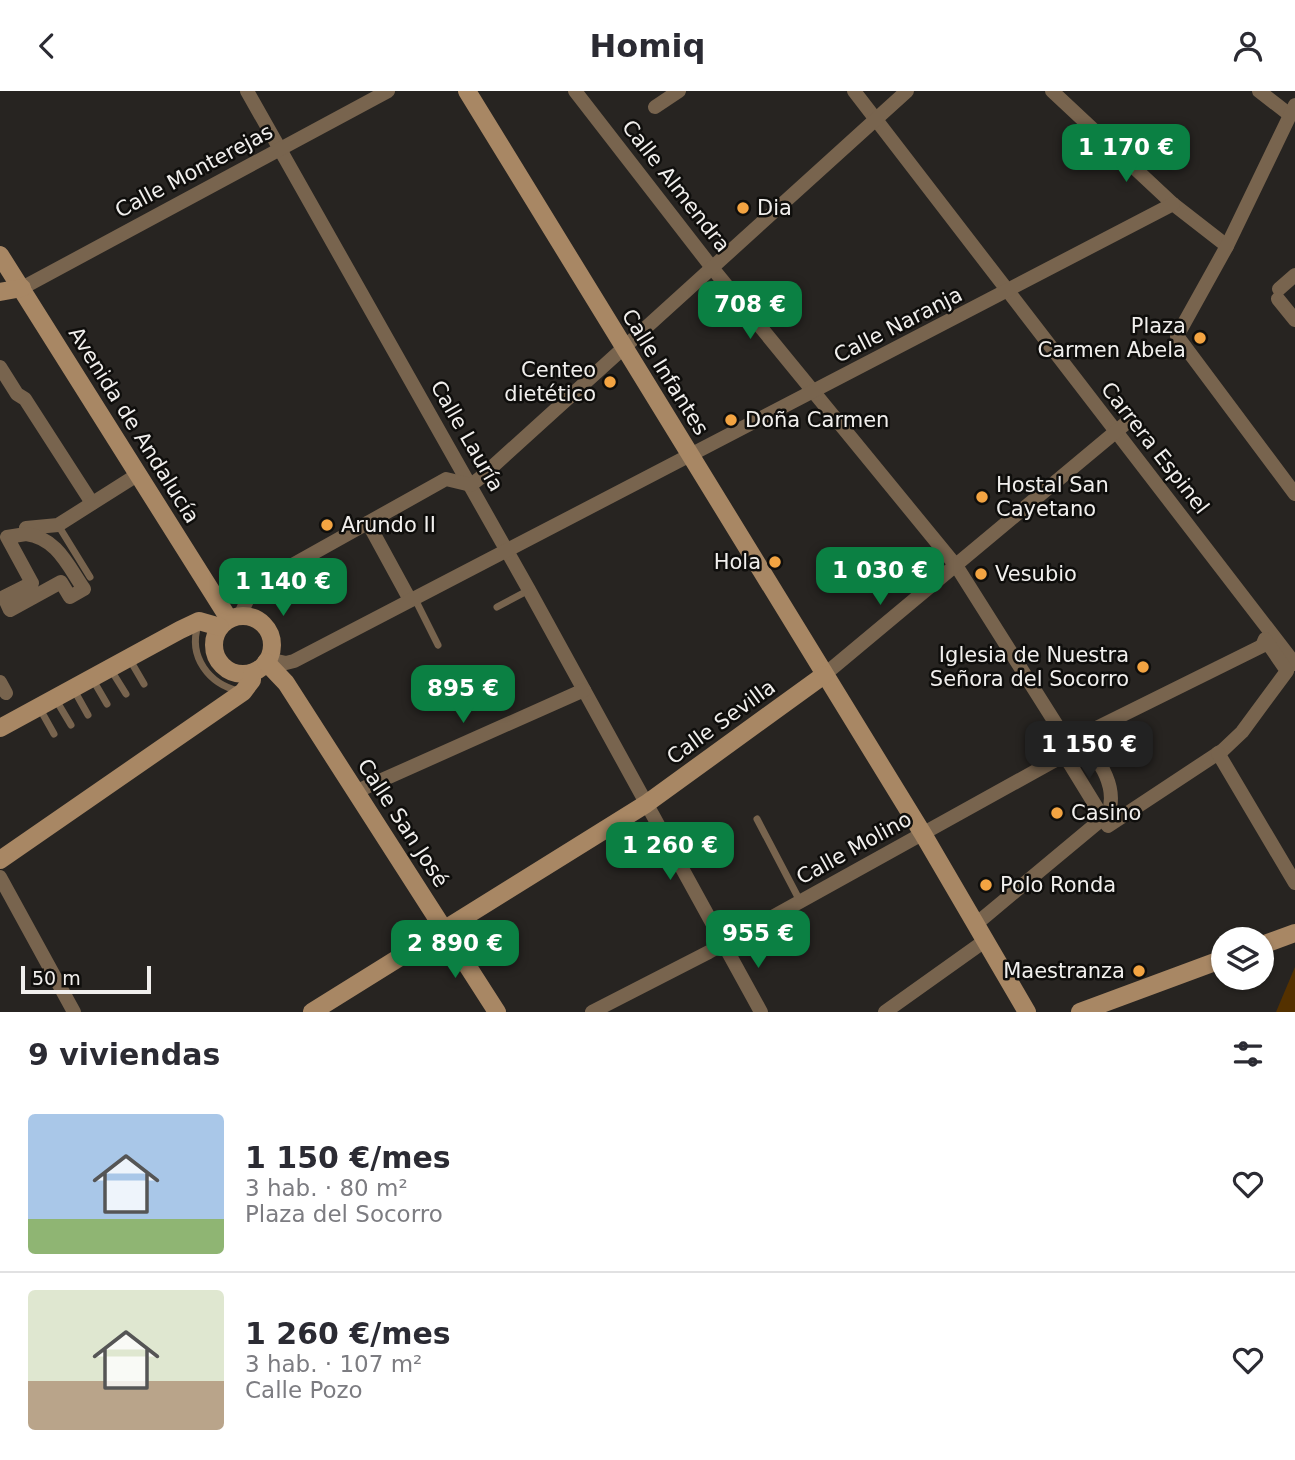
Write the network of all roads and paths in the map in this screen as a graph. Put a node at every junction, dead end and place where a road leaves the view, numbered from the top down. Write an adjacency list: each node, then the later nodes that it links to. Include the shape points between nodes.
1 (247, 91): 13 (street, Calle Lauría)
2 (388, 91): 13 (street, Calle Monterejas)
3 (467, 91): 23 (street, Calle Infantes)
4 (575, 91): 17 (street, Calle Almendra)
5 (679, 91): 10 (street)
6 (854, 91): 12 (street, Carrera Espinel)
7 (907, 91): 12 (street)
8 (1052, 91): 14 (street)
9 (1259, 91): 11 (street)
10 (655, 107)
11 (1292, 110): 15 (street)
12 (874, 120): 17 (street); 20 (street, Carrera Espinel)
13 (279, 149): 19 (street, Calle Monterejas); 29 (street, Calle Lauría)
14 (1173, 204): 15 (street); 20 (street, Calle Naranja)
15 (1227, 246): 30 (street, via 1177,336)
16 (0, 255): 19 (street, Avenida de Andalucía)
17 (713, 268): 23 (street); 25 (street, Calle Almendra)
18 (1295, 275): 22 (street, via 1279,294)
19 (22, 288): 21 (street); 28 (street, Avenida de Andalucía)
20 (1009, 291): 25 (street, Calle Naranja); 26 (street, Carrera Espinel)
21 (0, 292)
22 (1295, 320)
23 (624, 350): 27 (street, Calle Infantes); 29 (street)
24 (0, 367): 31 (street)
25 (814, 391): 27 (street, Calle Naranja); 36 (street, Calle Almendra)
26 (1120, 428): 36 (street, Calle Sevilla); 44 (street, Carrera Espinel)
27 (690, 456): 35 (street, Calle Naranja); 49 (street, Calle Infantes)
28 (136, 475): 31 (street); 42 (street, Avenida de Andalucía)
29 (471, 485): 32 (street, via 446,479); 35 (street, Calle Lauría)
30 (1295, 494)
31 (92, 503): 33 (street)
32 (368, 523): 39 (street); 42 (street, via 253,587)
33 (58, 525): 34 (street); 37 (lane)
34 (0, 532)
35 (508, 552): 38 (street, Calle Lauría); 39 (street, Calle Naranja)
36 (957, 567): 49 (street, Calle Sevilla); 63 (street, Calle Almendra)
37 (87, 583): 37 (street, via 50,542 26,534 7,537 32,583 4,597 10,610 61,582 70,597)
38 (529, 590): 40 (lane); 53 (street, Calle Lauría)
39 (412, 599): 43 (lane); 46 (street, Calle Naranja, via 294,661)
40 (497, 607)
41 (199, 621): 42 (street); 45 (street); 54 (lane, via 196,649 203,668 217,684)
42 (230, 621): 46 (street, via 257,620 269,633 272,646); 46 (street, via 214,644 219,661 233,673)
43 (438, 645)
44 (1285, 649): 47 (street, Carrera Espinel); 63 (street, via 1265,639 1262,646); 64 (street, via 1287,671 1242,732)
45 (130, 659): 48 (street); 51 (lane)
46 (262, 664): 54 (street); 66 (street, Calle San José, via 286,683)
47 (1295, 664)
48 (111, 670): 50 (street); 55 (lane)
49 (824, 675): 67 (street, Calle Sevilla); 70 (street, Calle Infantes)
50 (93, 679): 52 (street); 57 (lane)
51 (144, 684)
52 (74, 689): 56 (street); 59 (lane)
53 (584, 690): 66 (street); 67 (street, Calle Lauría)
54 (243, 692): 71 (street)
55 (125, 694)
56 (56, 699): 58 (street); 60 (lane)
57 (107, 704)
58 (39, 708): 61 (street); 62 (lane)
59 (89, 715)
60 (71, 725)
61 (0, 728)
62 (54, 734)
63 (1068, 743): 65 (street, via 1056,748)
64 (1218, 754): 69 (street, via 1108,826); 73 (street)
65 (1062, 757): 69 (street); 69 (street, via 1079,747 1089,751 1104,773 1113,794 1110,811); 70 (street, Calle Molino)
66 (355, 792): 76 (street, Calle San José)
67 (646, 804): 76 (street, Calle Sevilla); 80 (street, Calle Lauría)
68 (757, 819): 74 (lane)
69 (1103, 819): 75 (street)
70 (923, 834): 74 (street, Calle Molino); 75 (street, Calle Infantes)
71 (0, 860)
72 (0, 877): 82 (street)
73 (1295, 883)
74 (801, 902): 80 (street, Calle Molino)
75 (976, 924): 78 (street, Calle Infantes)
76 (444, 927): 83 (street, Calle Sevilla); 84 (street, Calle San José)
77 (1295, 933): 79 (street)
78 (986, 940): 87 (street); 88 (street, Calle Infantes)
79 (1274, 941)
80 (725, 943): 85 (street, Calle Molino); 86 (street, Calle Lauría)
81 (1211, 963): 89 (street)
82 (74, 1012)
83 (312, 1012)
84 (497, 1012)
85 (592, 1012)
86 (761, 1012)
87 (885, 1012)
88 (1027, 1012)
89 (1080, 1012)

